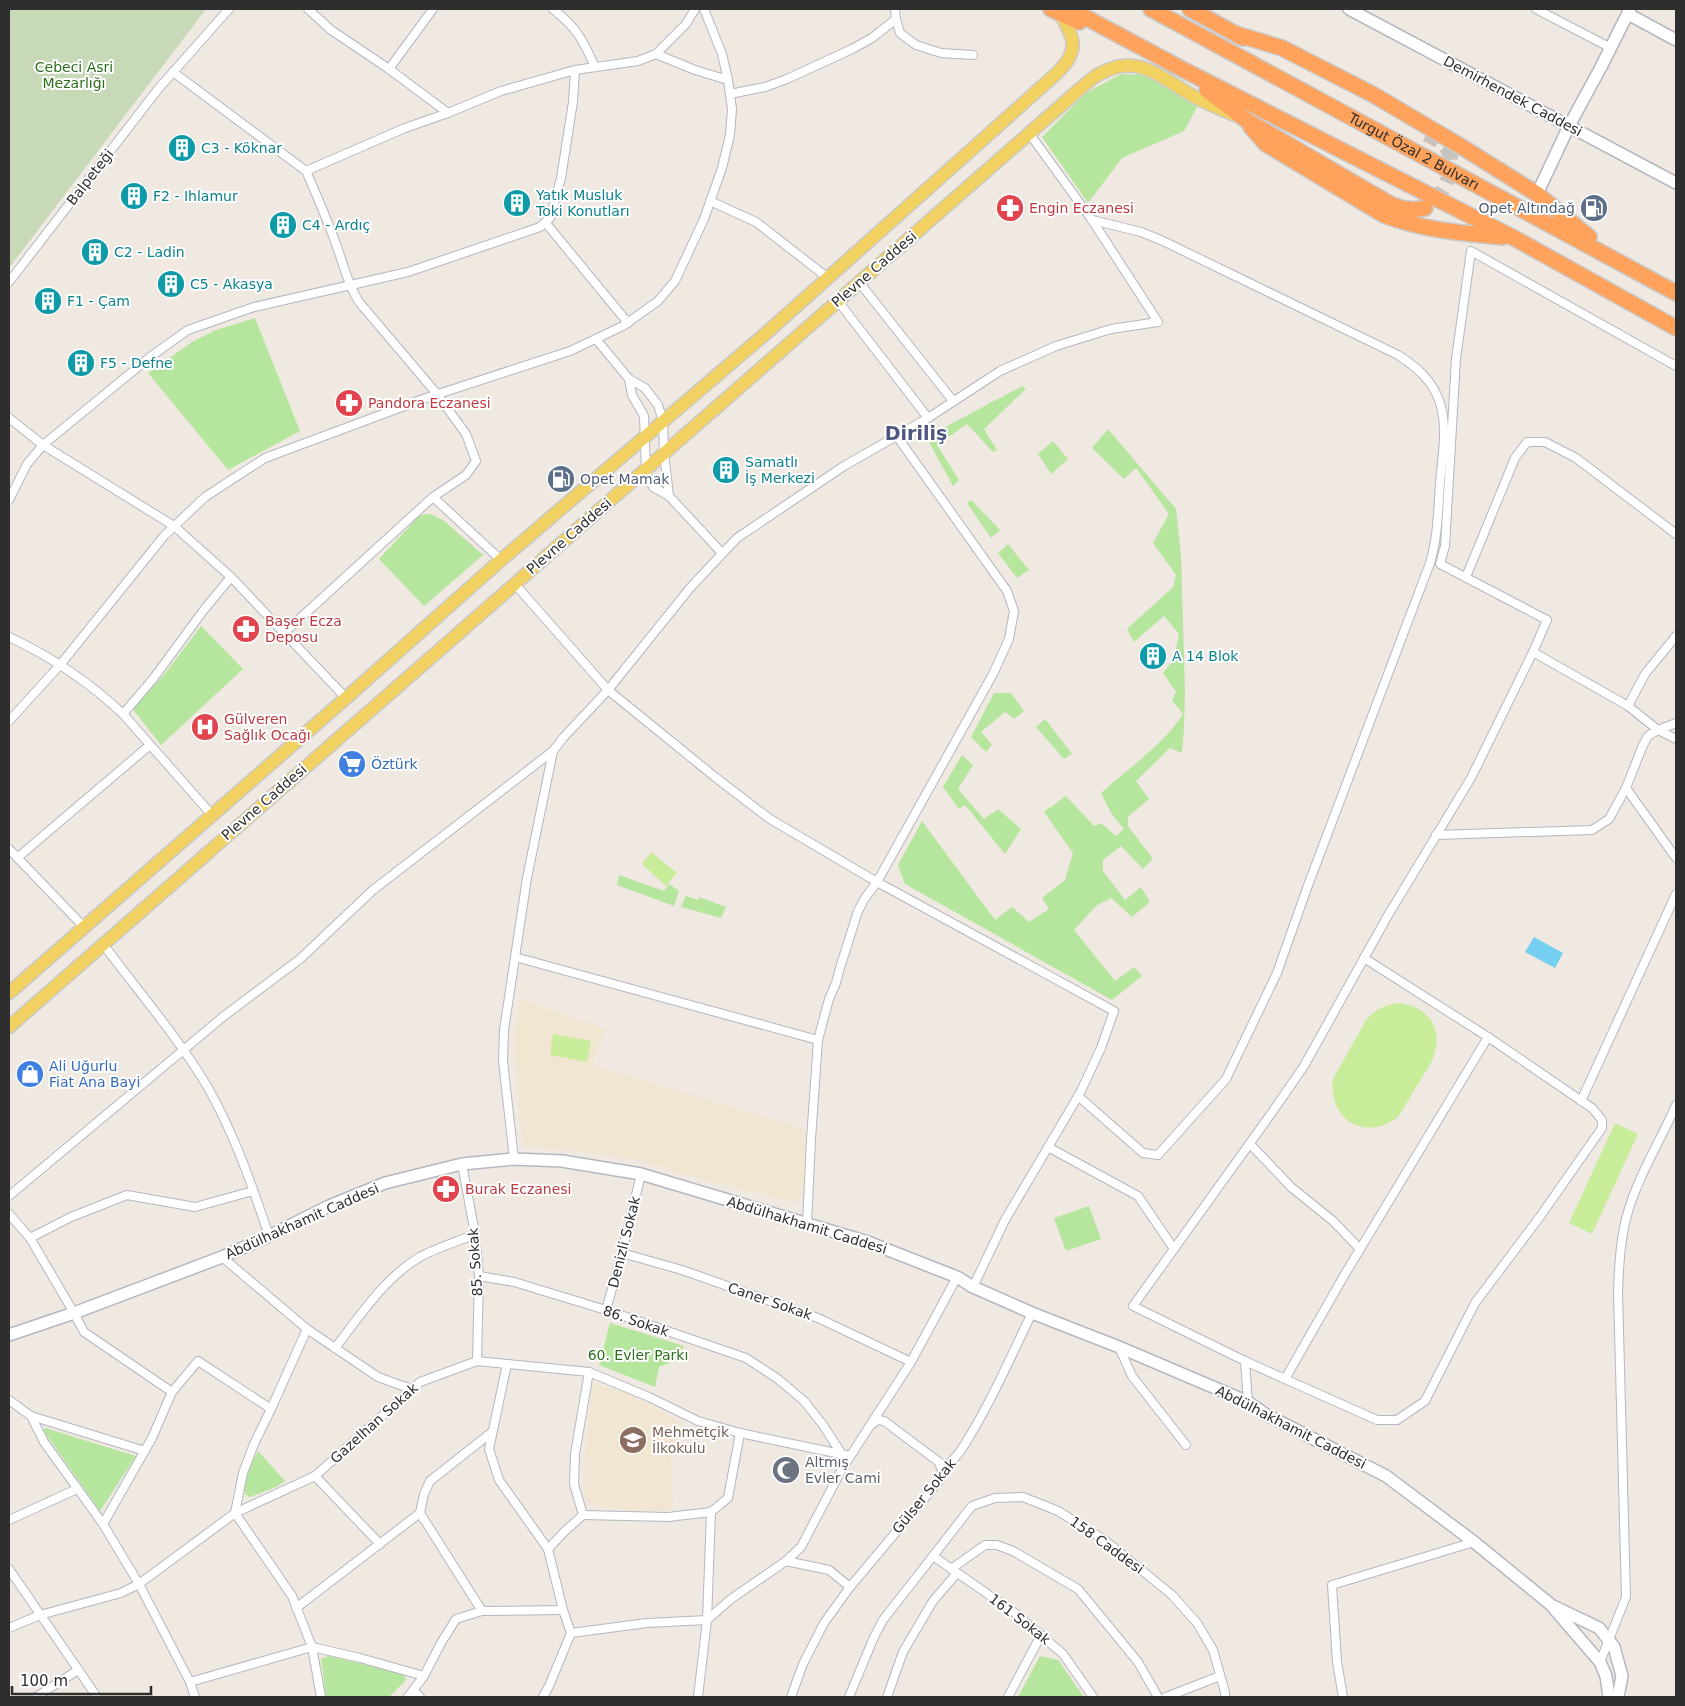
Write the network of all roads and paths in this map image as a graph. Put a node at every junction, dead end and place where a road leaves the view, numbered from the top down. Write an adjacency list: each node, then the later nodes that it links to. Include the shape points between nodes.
1 (229, 9): 24 (street, Balpeteği)
2 (308, 9): 22 (street, via 331,30)
3 (433, 9): 22 (street)
4 (553, 9): 20 (street, via 569,22 583,41)
5 (695, 9): 18 (street, via 686,24)
6 (704, 9): 25 (street, via 722,54)
7 (895, 9): 14 (street)
8 (1151, 9): 40 (highway, Turgut Özal 2 Bulvarı)
9 (1190, 9): 15 (highway, Turgut Özal 2 Bulvarı)
10 (1536, 9): 17 (street)
11 (1061, 10): 21 (highway); 41 (main road, Plevne Caddesi, via 1073,45 1065,65)
12 (1354, 10): 29 (main road, Demirhendek Caddesi)
13 (1629, 12): 16 (main road); 17 (main road)
14 (896, 19): 19 (street, via 900,33 916,45 941,53); 26 (street, via 872,38 787,79)
15 (1236, 34): 31 (highway, Turgut Özal 2 Bulvarı); 34 (highway, via 1282,48 1372,94)
16 (1676, 40)
17 (1611, 48): 29 (main road)
18 (656, 54): 20 (street, via 638,62); 25 (street)
19 (973, 54)
20 (595, 68): 23 (street)
21 (1180, 68): 28 (highway); 39 (highway)
22 (389, 69): 27 (street)
23 (575, 70): 27 (street, via 501,91); 38 (street, via 561,178 550,218)
24 (173, 72): 32 (street); 42 (street, Balpeteği)
25 (728, 80): 26 (street)
26 (730, 94): 35 (street, via 730,135)
27 (448, 113): 32 (street, via 396,131)
28 (1246, 120): 30 (main road, Plevne Caddesi, via 1154,73 1136,66 1120,66 1100,72); 36 (highway, via 1390,204 1402,209); 39 (highway, via 1266,144 1384,215 1415,225)
29 (1569, 126): 33 (main road, Demirhendek Caddesi); 34 (main road)
30 (1028, 133): 37 (street); 43 (main road, Plevne Caddesi)
31 (1425, 133)
32 (306, 171): 44 (street)
33 (1676, 183)
34 (1537, 194): 40 (highway)
35 (710, 201): 41 (street, via 756,222); 47 (street, via 675,281 658,301)
36 (1425, 208)
37 (1092, 220): 53 (street, via 1158,322 1111,329 1056,346 1000,371); 104 (street, via 1163,241 1412,363 1434,390 1440,403 1444,429 1435,543 1430,563 1277,973 1226,1078 1158,1155 1143,1153)
38 (545, 222): 44 (street, via 540,227 408,272); 47 (street)
39 (1514, 238): 48 (highway)
40 (1617, 260): 45 (highway, Turgut Özal 2 Bulvarı)
41 (828, 278): 56 (main road, Plevne Caddesi)
42 (9, 282)
43 (859, 282): 46 (main road, Plevne Caddesi); 53 (street)
44 (349, 286): 52 (street); 59 (street, via 254,307 188,330)
45 (1676, 293)
46 (838, 301): 55 (street); 60 (main road, Plevne Caddesi)
47 (628, 323): 49 (street)
48 (1676, 328)
49 (596, 339): 51 (street); 52 (street, via 570,351)
50 (1676, 366): 70 (street, via 1471,251 1456,359 1445,546 1440,564)
51 (629, 379): 56 (street, via 645,388 658,405); 58 (street, via 632,395 644,416)
52 (437, 394): 63 (street, via 466,434 476,460 466,475); 65 (street, via 265,458 205,497)
53 (953, 401): 55 (street)
54 (9, 418): 59 (street)
55 (928, 418): 57 (street)
56 (663, 421): 58 (main road, Plevne Caddesi); 60 (street)
57 (896, 435): 67 (street, via 745,533); 93 (street, via 1007,591 1014,611 1009,639 993,674)
58 (646, 436): 61 (street); 68 (main road, Plevne Caddesi)
59 (43, 445): 64 (street, via 26,464); 65 (street)
60 (664, 453): 61 (main road, Plevne Caddesi); 62 (street)
61 (646, 468): 62 (street, via 653,487); 71 (main road, Plevne Caddesi)
62 (670, 496): 67 (street)
63 (433, 497): 68 (street); 72 (street)
64 (9, 500)
65 (174, 526): 69 (street); 76 (street)
66 (1676, 534): 70 (street, via 1576,458 1545,442 1527,442 1515,458)
67 (722, 553): 77 (street)
68 (501, 560): 78 (main road, Plevne Caddesi)
69 (231, 577): 72 (street); 80 (street)
70 (1466, 577): 75 (street, via 1547,620)
71 (514, 583): 77 (street); 96 (main road, Plevne Caddesi)
72 (284, 632): 78 (street)
73 (1676, 636): 79 (street, via 1645,674)
74 (9, 637): 76 (street)
75 (1533, 652): 79 (street); 89 (street, via 1471,778)
76 (60, 665): 80 (street, via 84,680); 81 (street)
77 (608, 690): 86 (street); 93 (street, via 770,819)
78 (346, 698): 88 (main road, Plevne Caddesi)
79 (1628, 706): 83 (street)
80 (123, 714): 85 (street)
81 (9, 721)
82 (1676, 723): 83 (street)
83 (1658, 730): 84 (street); 87 (street, via 1648,736 1643,745)
84 (1676, 739)
85 (150, 745): 88 (street); 91 (street)
86 (553, 751): 97 (street); 103 (street, via 373,890 300,959)
87 (1626, 788): 89 (street, via 1609,820 1592,830); 92 (street)
88 (212, 814): 95 (main road, Plevne Caddesi)
89 (1436, 835): 98 (street)
90 (9, 849): 91 (street)
91 (17, 858): 95 (street)
92 (1676, 858)
93 (877, 882): 102 (street, via 858,911); 104 (street, via 1114,1011)
94 (1676, 894): 105 (street)
95 (84, 927): 99 (main road, Plevne Caddesi)
96 (103, 944): 100 (main road, Plevne Caddesi); 103 (street)
97 (515, 957): 102 (street); 109 (street, via 504,1030 503,1061)
98 (1364, 958): 101 (street); 107 (street, via 1304,1066)
99 (9, 993)
100 (9, 1027)
101 (1488, 1037): 105 (street); 120 (street)
102 (818, 1040): 115 (street)
103 (184, 1050): 112 (street, via 207,1086); 113 (street)
104 (1078, 1096): 108 (street)
105 (1581, 1101): 138 (street, via 1602,1120 1602,1128 1475,1304 1426,1401 1397,1420 1377,1420)
106 (1675, 1110): 179 (street, via 1636,1192 1626,1218 1621,1246 1618,1292 1626,1597)
107 (1250, 1144): 119 (street); 120 (street, via 1291,1187 1333,1221)
108 (1048, 1147): 119 (street, via 1138,1196); 125 (street, via 1005,1220)
109 (514, 1159): 110 (main road, Abdülhakhamit Caddesi); 111 (main road, Abdülhakhamit Caddesi, via 562,1162)
110 (462, 1164): 116 (street, 85. Sokak); 117 (main road, Abdülhakhamit Caddesi, via 385,1183)
111 (641, 1174): 115 (main road, Abdülhakhamit Caddesi); 121 (street, Denizli Sokak)
112 (253, 1190): 117 (street); 118 (street, via 195,1207 127,1195 71,1217)
113 (9, 1196)
114 (9, 1214): 118 (street)
115 (807, 1224): 124 (main road, Abdülhakhamit Caddesi, via 868,1242)
116 (475, 1234): 123 (street, 85. Sokak); 132 (street, via 419,1258 395,1276 370,1302)
117 (269, 1236): 122 (main road, Abdülhakhamit Caddesi)
118 (30, 1238): 127 (street)
119 (1174, 1248): 134 (street, via 1133,1306)
120 (1360, 1250): 138 (street)
121 (622, 1253): 126 (street, Denizli Sokak); 135 (street, Caner Sokak, via 809,1314)
122 (222, 1257): 127 (main road, Abdülhakhamit Caddesi); 129 (street)
123 (479, 1276): 126 (street, 86. Sokak, via 514,1282); 133 (street, 85. Sokak)
124 (957, 1277): 125 (main road, Abdülhakhamit Caddesi); 135 (street)
125 (973, 1287): 128 (main road, Abdülhakhamit Caddesi)
126 (606, 1310): 150 (street, 86. Sokak, via 746,1358 804,1401)
127 (74, 1312): 130 (main road, Abdülhakhamit Caddesi); 140 (street, via 84,1332)
128 (1032, 1313): 131 (main road, Abdülhakhamit Caddesi); 152 (street, Gülser Sokak, via 962,1449)
129 (307, 1329): 132 (street); 143 (street)
130 (9, 1335)
131 (1119, 1347): 142 (main road, Abdülhakhamit Caddesi); 148 (street, via 1132,1376)
132 (335, 1348): 139 (street, via 378,1377)
133 (477, 1361): 136 (street, Gazelhan Sokak); 139 (street, Gazelhan Sokak, via 420,1382)
134 (1245, 1361): 138 (street); 142 (street)
135 (911, 1362): 145 (street)
136 (507, 1364): 137 (street, Gazelhan Sokak); 146 (street)
137 (589, 1372): 147 (street, Gazelhan Sokak, via 698,1422); 158 (street, via 574,1454 574,1484)
138 (1285, 1378)
139 (412, 1389): 153 (street, Gazelhan Sokak)
140 (172, 1392): 143 (street, via 198,1361); 149 (street)
141 (9, 1400): 144 (street)
142 (1248, 1402): 161 (main road, Abdülhakhamit Caddesi, via 1265,1414 1386,1476)
143 (271, 1409): 156 (street, via 243,1473)
144 (31, 1416): 149 (street); 154 (street, via 44,1442)
145 (870, 1425): 151 (street); 152 (street, via 878,1420 884,1421 939,1462)
146 (492, 1432): 157 (street, via 430,1481); 163 (street, via 489,1449 499,1480)
147 (740, 1433): 150 (street, Gazelhan Sokak); 155 (street, via 728,1498)
148 (1186, 1445)
149 (145, 1451): 160 (street)
150 (841, 1453): 151 (street, Gazelhan Sokak)
151 (850, 1456): 165 (street, via 801,1547)
152 (942, 1471): 169 (street, Gülser Sokak, via 939,1481)
153 (315, 1476): 156 (street, Gazelhan Sokak); 162 (street)
154 (77, 1488): 159 (street); 160 (street)
155 (711, 1512): 158 (street, via 668,1516); 175 (street)
156 (235, 1513): 168 (street, Gazelhan Sokak); 171 (street, via 292,1596)
157 (420, 1513): 162 (street); 173 (street)
158 (583, 1515): 163 (street)
159 (9, 1520)
160 (103, 1524): 168 (street)
161 (1474, 1542): 170 (main road, Abdülhakhamit Caddesi); 205 (street, via 1332,1584 1337,1662)
162 (380, 1544): 171 (street)
163 (548, 1549): 172 (street)
164 (933, 1556): 167 (street, 161 Sokak); 184 (street, 158 Caddesi, via 972,1506 995,1498 1023,1497 1058,1511 1106,1541 1172,1595 1197,1623 1213,1650); 198 (street, 158 Caddesi, via 878,1628)
165 (786, 1561): 169 (street, via 829,1570); 175 (street)
166 (9, 1569): 174 (street)
167 (954, 1571): 178 (street, 161 Sokak); 199 (street, via 903,1652); 202 (street, via 985,1545 997,1545 1078,1589 1138,1662)
168 (139, 1584): 174 (street, Gazelhan Sokak, via 120,1593); 187 (street)
169 (850, 1587): 197 (street, Gülser Sokak, via 824,1623)
170 (1550, 1604): 179 (main road, Abdülhakhamit Caddesi, via 1599,1628); 181 (main road, Abdülhakhamit Caddesi)
171 (296, 1608): 180 (street)
172 (563, 1610): 173 (street); 177 (street)
173 (482, 1611): 183 (street, via 456,1619)
174 (40, 1615): 176 (street, Gazelhan Sokak); 182 (street)
175 (707, 1620): 177 (street); 196 (street)
176 (9, 1628)
177 (571, 1632): 195 (street)
178 (1041, 1635): 200 (street); 201 (street, 161 Sokak, via 1063,1654)
179 (1610, 1641): 181 (street); 186 (main road, Abdülhakhamit Caddesi)
180 (312, 1647): 183 (street); 187 (street); 192 (street)
181 (1600, 1662): 185 (main road, Abdülhakhamit Caddesi)
182 (78, 1670): 189 (street); 190 (street)
183 (424, 1676): 188 (street)
184 (1220, 1676): 203 (street); 204 (street, 158 Caddesi)
185 (1606, 1676): 186 (street); 206 (main road, Abdülhakhamit Caddesi)
186 (1622, 1676): 207 (main road, Abdülhakhamit Caddesi)
187 (190, 1682): 191 (street)
188 (413, 1690): 193 (street); 194 (street)
189 (36, 1697)
190 (97, 1697)
191 (195, 1697)
192 (321, 1697)
193 (408, 1697)
194 (420, 1697)
195 (542, 1697)
196 (698, 1697)
197 (791, 1697)
198 (849, 1697)
199 (887, 1697)
200 (1008, 1697)
201 (1094, 1697)
202 (1158, 1697)
203 (1166, 1697)
204 (1225, 1697)
205 (1343, 1697)
206 (1610, 1697)
207 (1618, 1697)

